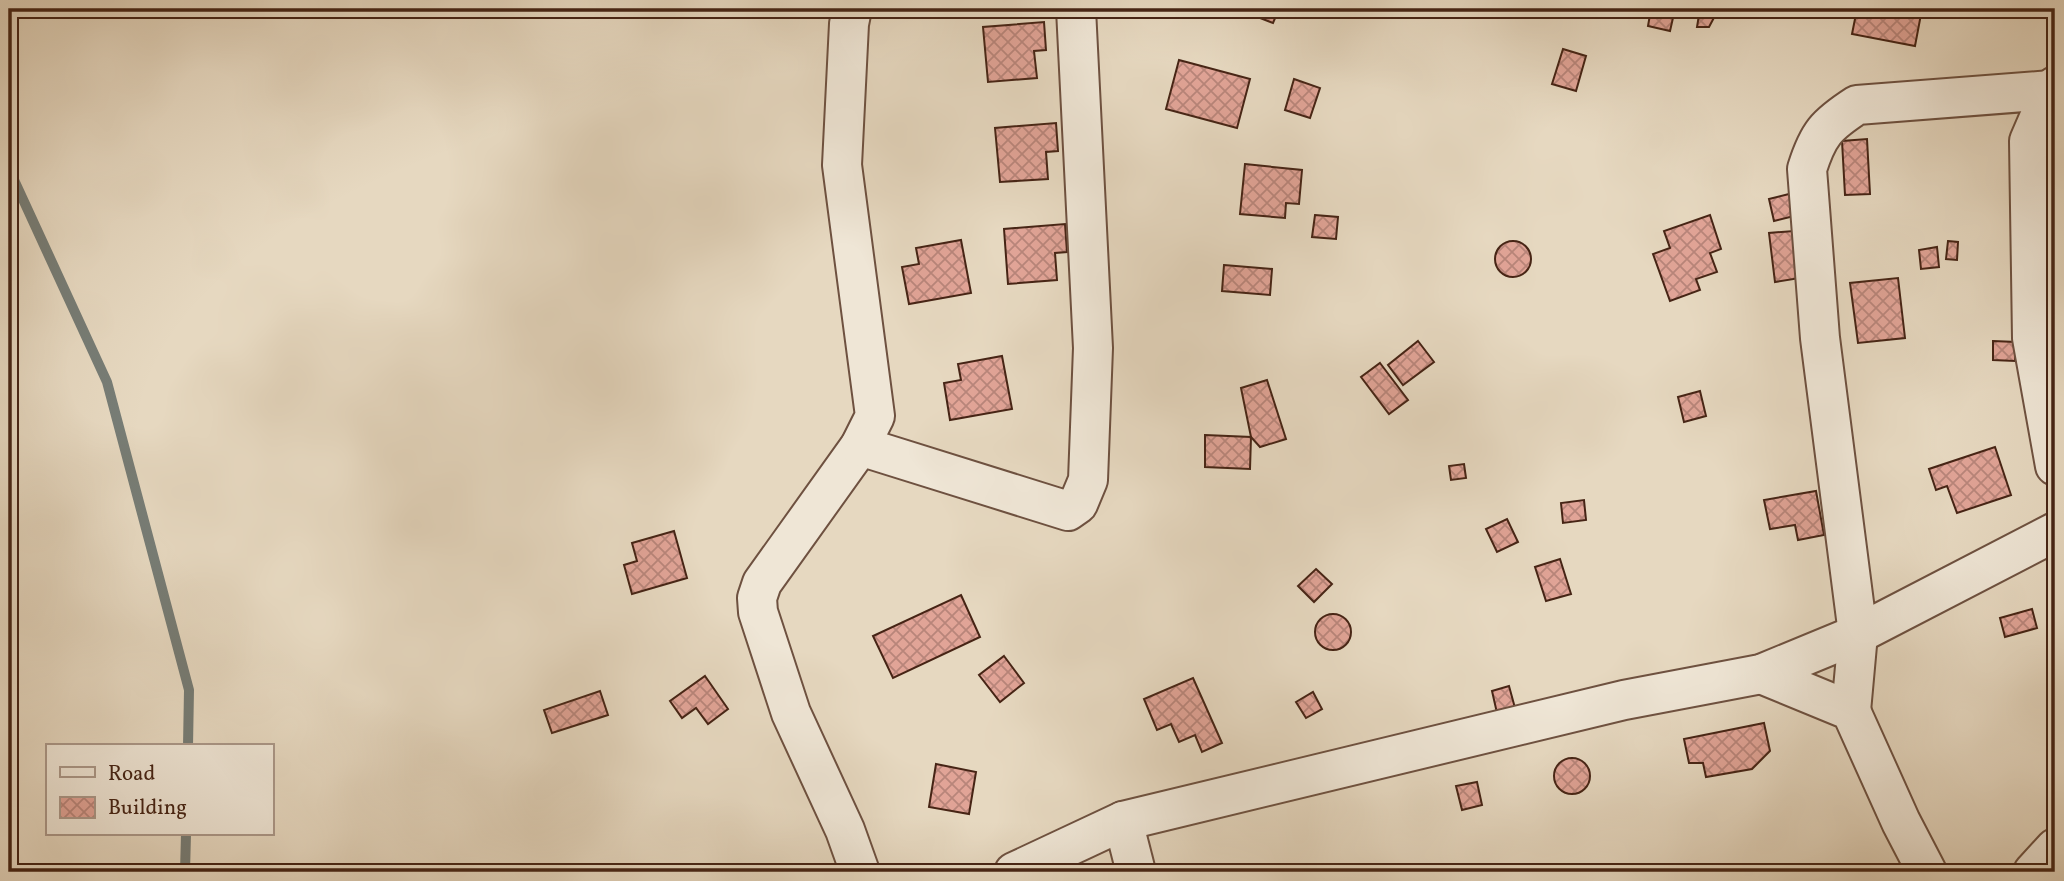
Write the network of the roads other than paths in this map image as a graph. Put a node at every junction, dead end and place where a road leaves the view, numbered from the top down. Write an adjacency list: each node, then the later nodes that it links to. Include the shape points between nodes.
1 (852, 9): 4 (street, via 842,165 875,416)
2 (1076, 9): 4 (street, via 1093,348 1088,480 1078,504 1068,511)
3 (2053, 88): 5 (street, via 2029,141 2032,338); 7 (street, via 1857,105 1831,121 1815,145 1807,169 1820,338)
4 (860, 446): 12 (street, via 762,583 757,598 791,713)
5 (2055, 466)
6 (2055, 532): 7 (street)
7 (1858, 634): 8 (street); 9 (street)
8 (1761, 674): 9 (street); 10 (street, via 1624,700)
9 (1851, 711): 15 (street)
10 (1123, 821): 13 (street); 14 (street)
11 (2055, 848): 16 (street)
12 (860, 872)
13 (1014, 872)
14 (1136, 872)
15 (1927, 872)
16 (2034, 872)

